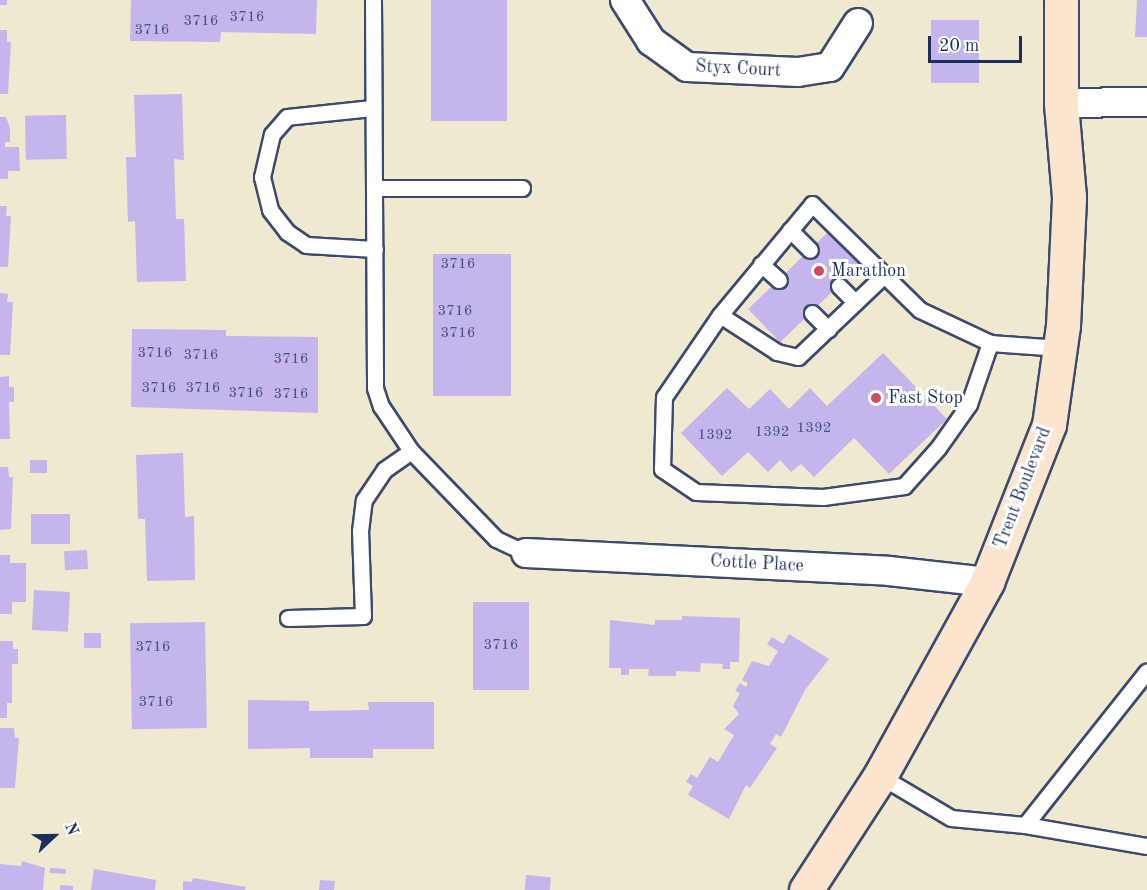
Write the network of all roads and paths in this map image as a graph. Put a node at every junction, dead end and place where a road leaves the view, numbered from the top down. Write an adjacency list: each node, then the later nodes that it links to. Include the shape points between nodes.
1 (373, 0): 7 (lane)
2 (625, 0): 4 (street, Styx Court, via 651,41 687,67 798,72 830,67)
3 (1061, 0): 6 (street, Trent Boulevard)
4 (858, 23)
5 (1147, 102): 6 (street)
6 (1062, 103): 22 (street, Trent Boulevard, via 1069,197)
7 (372, 108): 8 (lane); 11 (lane, via 287,117 272,134 262,177 270,210 287,231 306,245)
8 (374, 188): 9 (lane); 11 (lane)
9 (522, 188)
10 (790, 230): 12 (lane); 13 (lane); 14 (lane, via 812,204)
11 (375, 249): 23 (lane, via 375,388 381,406)
12 (810, 250)
13 (761, 264): 15 (lane); 19 (lane)
14 (884, 274): 17 (lane); 21 (lane, via 920,310)
15 (779, 280)
16 (839, 286): 17 (lane)
17 (855, 302): 20 (lane)
18 (812, 313): 20 (lane)
19 (720, 315): 20 (lane, via 777,352 798,357); 21 (lane, via 664,397 662,469 696,492 823,497 904,486 938,448 969,404)
20 (828, 329)
21 (990, 343): 22 (lane)
22 (1060, 348): 25 (street, Trent Boulevard, via 1049,426)
23 (411, 451): 24 (lane, via 495,539); 26 (lane, via 384,470 364,500 360,531 363,616)
24 (526, 553): 25 (street, Cottle Place, via 889,571)
25 (987, 582): 28 (street, Trent Boulevard)
26 (288, 618)
27 (1147, 671): 29 (lane)
28 (880, 776): 29 (lane, via 951,818); 31 (street, Trent Boulevard)
29 (1025, 825): 30 (lane)
30 (1147, 846)
31 (806, 890)

